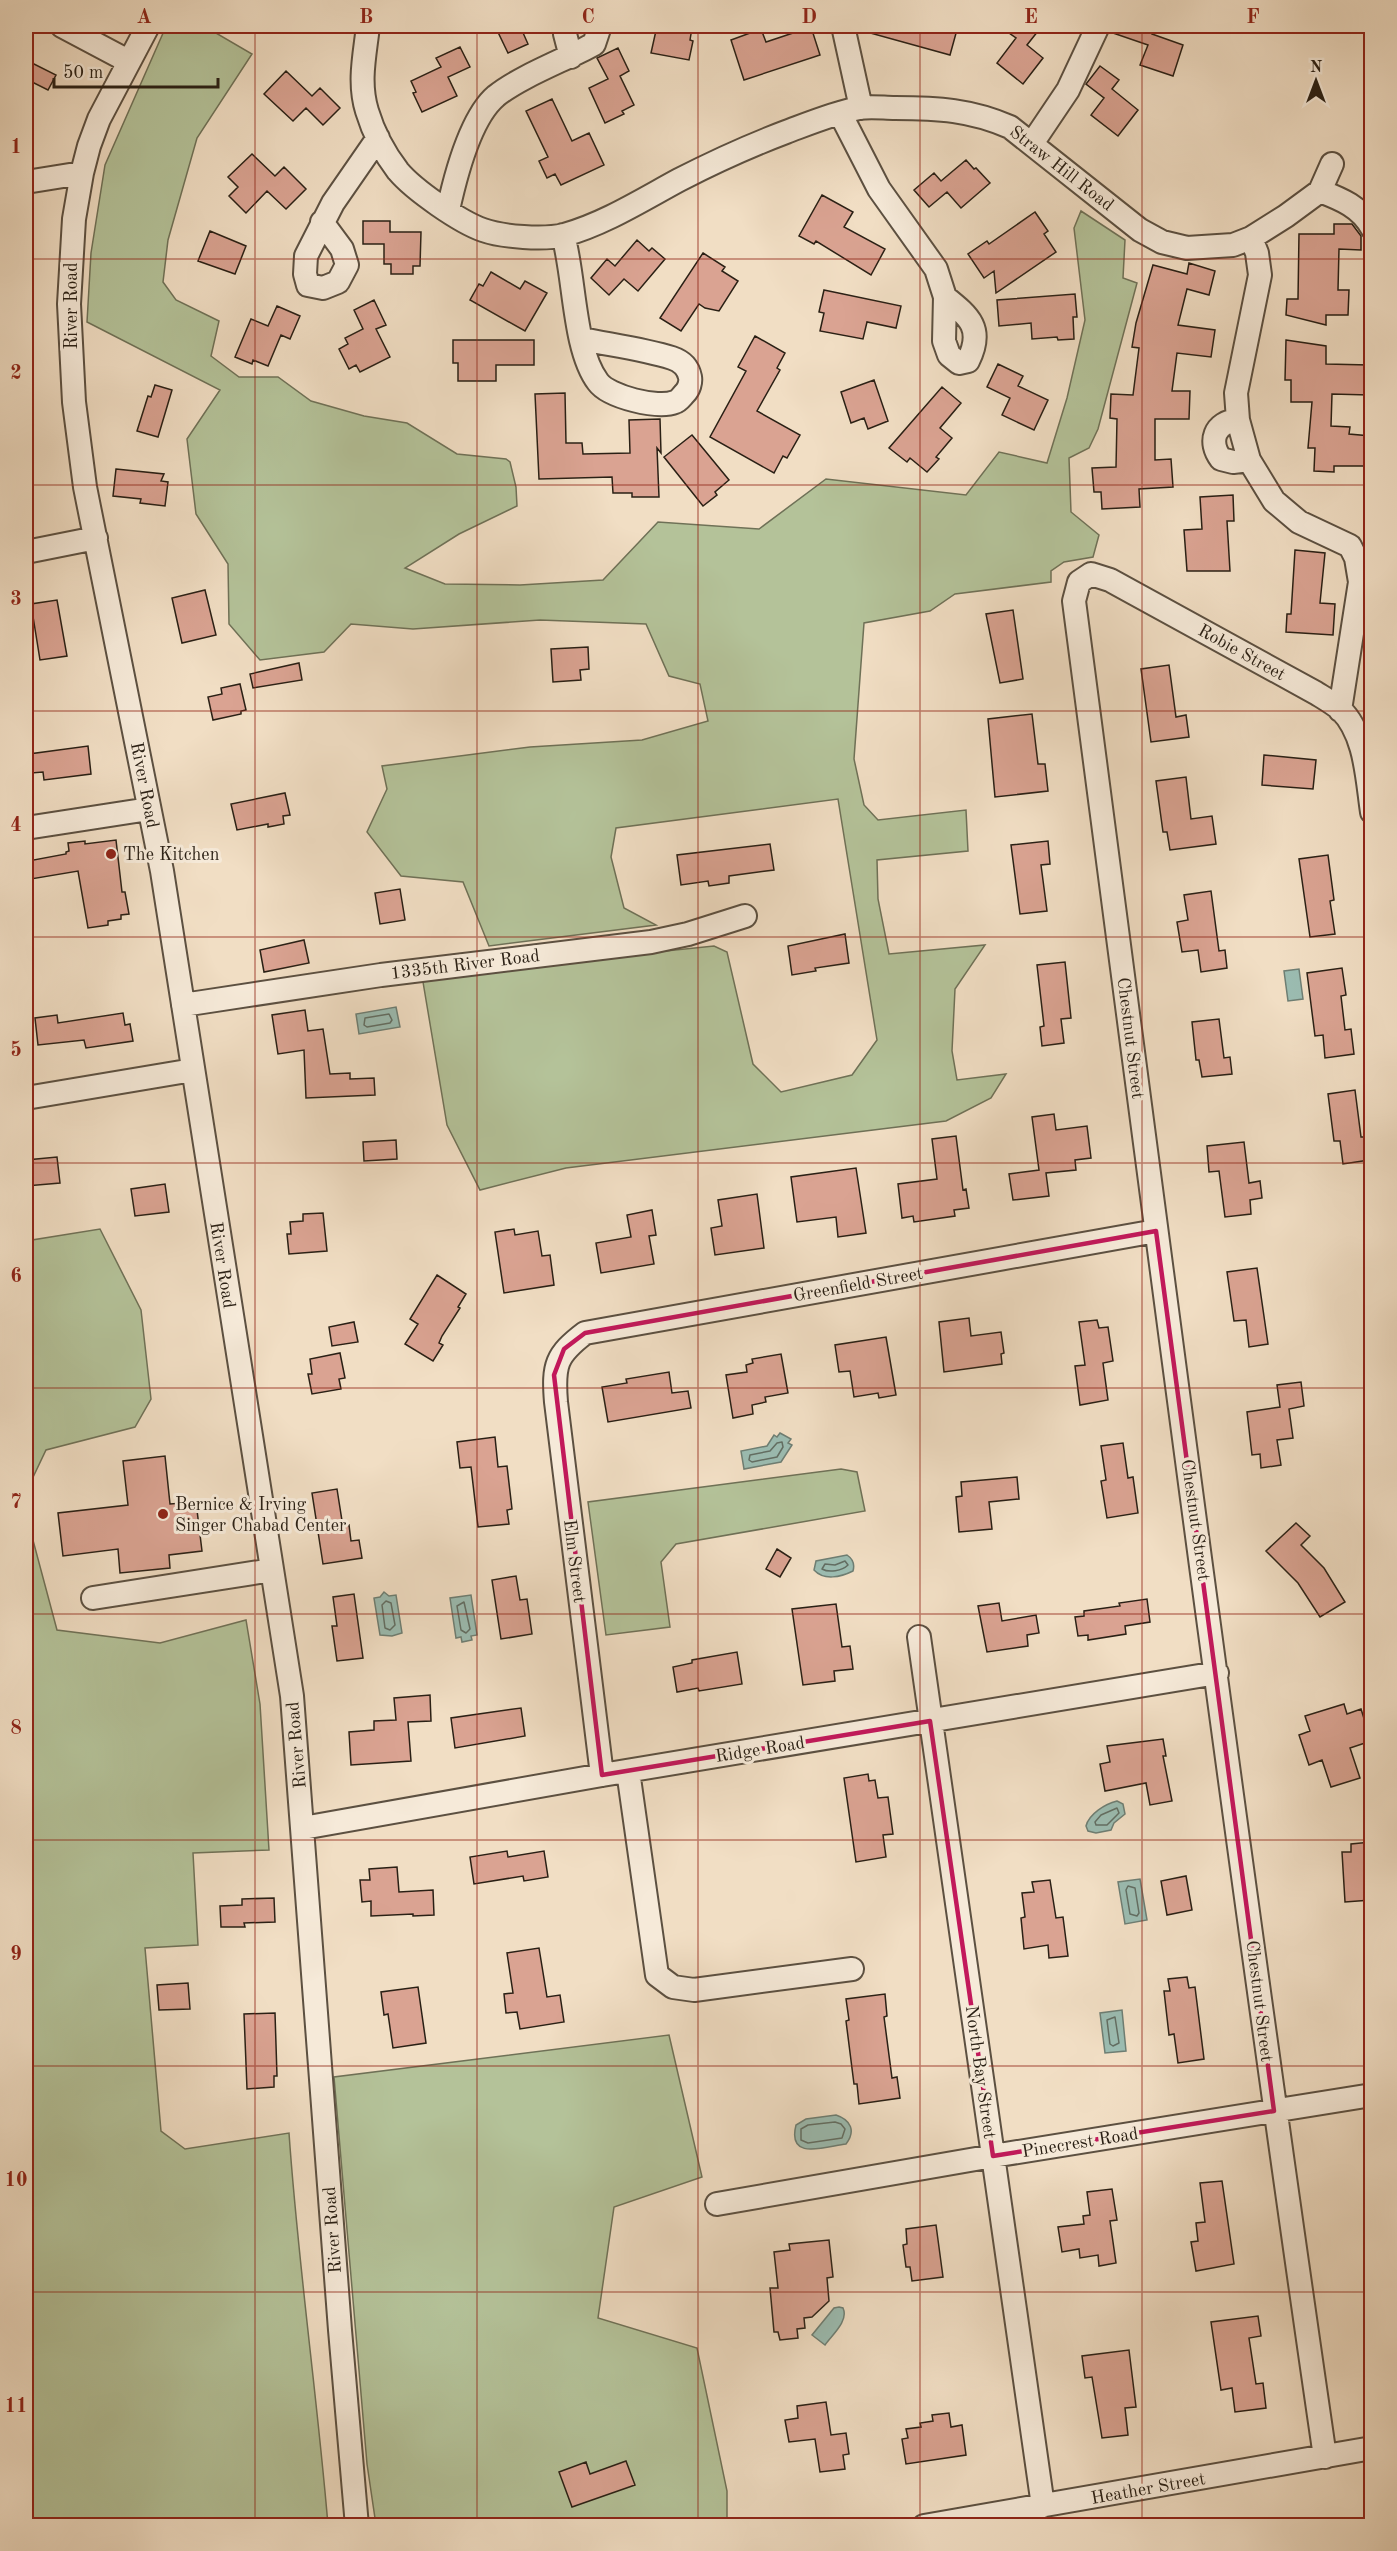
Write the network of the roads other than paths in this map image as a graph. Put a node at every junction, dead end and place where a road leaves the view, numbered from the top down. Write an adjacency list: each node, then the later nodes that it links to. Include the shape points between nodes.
1 (62, 26): 9 (street)
2 (148, 26): 9 (street, River Road)
3 (368, 26): 11 (street, Straw Hill Road, via 362,89)
4 (567, 26): 8 (street, via 565,34)
5 (600, 26): 8 (street, via 594,44)
6 (843, 26): 10 (street)
7 (1098, 26): 12 (street, via 1068,90)
8 (571, 57): 17 (street, via 494,98 460,160)
9 (128, 61): 14 (street, River Road, via 99,119)
10 (850, 111): 12 (street, Straw Hill Road, via 935,108 977,114 1010,127); 20 (street, Straw Hill Road, via 724,156 613,215); 22 (street, via 879,189 936,269)
11 (378, 138): 17 (street, Straw Hill Road, via 398,171); 18 (street)
12 (1033, 142): 21 (street, Straw Hill Road, via 1140,230 1162,242 1187,248 1233,245)
13 (1332, 164): 16 (street, Straw Hill Road)
14 (82, 173): 15 (street); 26 (street, River Road, via 70,260 70,355 80,454)
15 (26, 182)
16 (1320, 191): 19 (street, via 1348,202); 21 (street, Straw Hill Road)
17 (448, 210): 20 (street, Straw Hill Road, via 490,232 534,237)
18 (322, 222)
19 (1371, 228)
20 (563, 235): 23 (street)
21 (1251, 238): 24 (street, via 1260,275 1236,393)
22 (945, 297)
23 (582, 339)
24 (1238, 420): 25 (street); 25 (street, via 1220,426 1215,450 1221,459)
25 (1249, 460): 29 (street, via 1274,501 1299,522 1350,546 1356,558 1360,582)
26 (96, 538): 27 (street); 30 (street, River Road)
27 (26, 552)
28 (1079, 582): 29 (street, Robie Street, via 1091,574 1110,580); 37 (street, Chestnut Street, via 1074,601)
29 (1340, 710): 31 (street, Robie Street, via 1353,727)
30 (150, 809): 32 (street); 34 (street, River Road)
31 (1371, 812)
32 (26, 828)
33 (745, 916): 34 (street, 1335th River Road, via 651,942 381,975)
34 (183, 1005): 35 (street, River Road)
35 (193, 1070): 36 (street); 39 (street, River Road)
36 (26, 1098)
37 (1156, 1231): 38 (street, Greenfield Street, via 585,1333); 42 (street, Chestnut Street)
38 (564, 1349): 45 (street, Elm Street, via 554,1375 556,1402)
39 (272, 1570): 40 (street); 46 (street, River Road, via 292,1696)
40 (93, 1598)
41 (919, 1637): 43 (street, North Bay Street)
42 (1217, 1673): 43 (street, Ridge Road); 49 (street, Chestnut Street)
43 (930, 1721): 44 (street, Ridge Road); 50 (street, North Bay Street)
44 (628, 1771): 45 (street, Ridge Road); 47 (street, via 657,1976 673,1987 694,1990)
45 (602, 1775): 46 (street, Ridge Road)
46 (303, 1828): 55 (street, River Road)
47 (852, 1969)
48 (1371, 2095): 49 (street, Pinecrest Road)
49 (1274, 2111): 50 (street, Pinecrest Road); 53 (street, Chestnut Street)
50 (993, 2156): 51 (street, Pinecrest Road); 54 (street, North Bay Street)
51 (717, 2204)
52 (1371, 2448): 53 (street, Heather Street)
53 (1325, 2457): 54 (street, Heather Street)
54 (1042, 2506): 56 (street, Heather Street)
55 (357, 2526)
56 (924, 2526)

